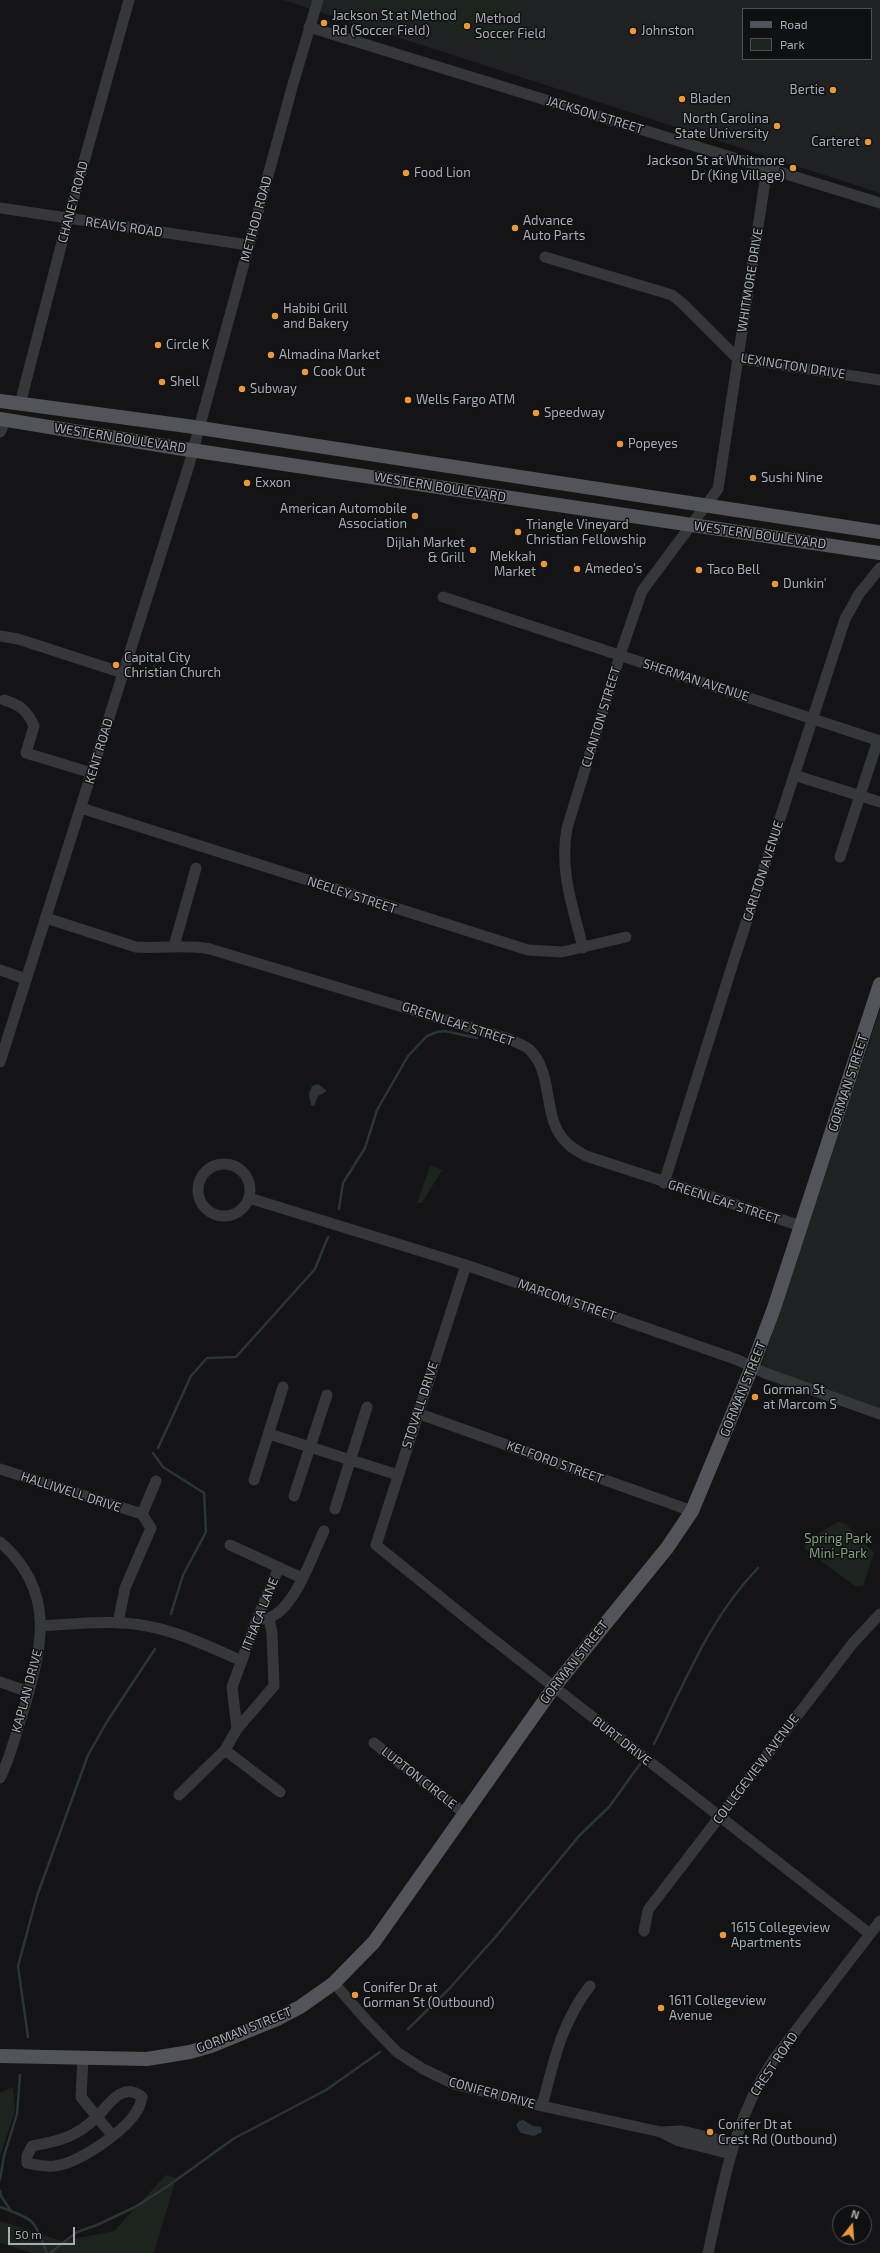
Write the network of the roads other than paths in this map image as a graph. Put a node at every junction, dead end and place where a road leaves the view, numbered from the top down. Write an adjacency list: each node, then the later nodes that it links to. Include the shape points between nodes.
1 (129, 0): 7 (street, CHANEY ROAD)
2 (318, 0): 3 (street, METHOD ROAD)
3 (309, 27): 4 (street, JACKSON STREET); 8 (street, METHOD ROAD)
4 (767, 168): 5 (street, JACKSON STREET); 10 (street, WHITMORE DRIVE)
5 (880, 203)
6 (0, 208): 7 (street, REAVIS ROAD)
7 (68, 219): 8 (street, REAVIS ROAD); 13 (street, CHANEY ROAD)
8 (248, 245): 15 (street, METHOD ROAD)
9 (545, 257): 10 (street, LEXINGTON DRIVE, via 672,295)
10 (738, 358): 11 (street, LEXINGTON DRIVE); 16 (street, WHITMORE DRIVE, via 718,487)
11 (880, 380)
12 (0, 401): 13 (main road, WESTERN BOULEVARD)
13 (20, 404): 15 (main road, WESTERN BOULEVARD)
14 (2, 424): 15 (main road, WESTERN BOULEVARD)
15 (196, 439): 16 (main road, WESTERN BOULEVARD); 17 (main road, WESTERN BOULEVARD); 24 (street, KENT ROAD)
16 (706, 506): 17 (street, CLANTON STREET); 18 (main road, WESTERN BOULEVARD)
17 (691, 525): 19 (main road, WESTERN BOULEVARD); 23 (street, CLANTON STREET, via 642,591)
18 (880, 532)
19 (880, 553)
20 (880, 568): 26 (street, CARLTON AVENUE, via 845,619)
21 (443, 597): 23 (street, SHERMAN AVENUE)
22 (0, 636): 24 (street, via 18,639)
23 (620, 655): 26 (street, SHERMAN AVENUE); 38 (street, CLANTON STREET, via 571,813 563,849 566,878)
24 (123, 673): 28 (street, KENT ROAD)
25 (4, 700): 28 (street, via 19,705 28,714 34,726 26,754)
26 (812, 718): 27 (street, SHERMAN AVENUE); 29 (street, CARLTON AVENUE)
27 (879, 740): 30 (street)
28 (92, 773): 32 (street, KENT ROAD)
29 (794, 775): 30 (street); 43 (street, CARLTON AVENUE)
30 (860, 796): 31 (street); 33 (street)
31 (880, 802)
32 (81, 808): 35 (street, KENT ROAD); 38 (street, NEELEY STREET, via 520,948 554,953)
33 (840, 858)
34 (196, 868): 37 (street)
35 (46, 918): 37 (street, GREENLEAF STREET, via 136,947); 40 (street, KENT ROAD)
36 (626, 937): 38 (street, NEELEY STREET)
37 (174, 946): 43 (street, GREENLEAF STREET, via 193,945 210,949 509,1039 527,1048 539,1060 546,1080 555,1126 568,1144 586,1156)
38 (583, 948)
39 (0, 970): 40 (street)
40 (26, 979): 42 (street, KENT ROAD)
41 (880, 984): 45 (main road, GORMAN STREET)
42 (0, 1062)
43 (664, 1182): 45 (street, GREENLEAF STREET)
44 (249, 1198): 44 (street, via 248,1180 241,1170 224,1164 206,1172 198,1188 200,1198 210,1212 219,1216 238,1212); 46 (street, MARCOM STREET)
45 (801, 1226): 47 (main road, GORMAN STREET)
46 (466, 1265): 47 (street, MARCOM STREET); 51 (street, STOVALL DRIVE)
47 (752, 1367): 52 (street, MARCOM STREET); 62 (main road, GORMAN STREET)
48 (283, 1387): 53 (street)
49 (327, 1395): 54 (street)
50 (367, 1407): 55 (street)
51 (417, 1413): 57 (street, STOVALL DRIVE); 62 (street, KELFORD STREET)
52 (880, 1414)
53 (269, 1434): 54 (street); 58 (street)
54 (310, 1447): 55 (street); 60 (street)
55 (350, 1460): 57 (street); 61 (street)
56 (0, 1469): 63 (street, HALLIWELL DRIVE)
57 (398, 1475): 67 (street, STOVALL DRIVE)
58 (254, 1480)
59 (156, 1481): 63 (street)
60 (294, 1496)
61 (335, 1508)
62 (692, 1511): 77 (main road, GORMAN STREET, via 667,1548)
63 (142, 1514): 73 (street, via 151,1528 125,1588)
64 (324, 1531): 69 (street)
65 (0, 1542): 74 (street, KAPLAN DRIVE, via 16,1558 32,1586)
66 (230, 1545): 68 (street)
67 (376, 1545): 77 (street, BURT DRIVE)
68 (279, 1567): 69 (street); 72 (street, ITHACA LANE)
69 (302, 1578): 71 (street, via 289,1603)
70 (880, 1614): 86 (street, COLLEGEVIEW AVENUE, via 853,1643)
71 (269, 1618): 72 (street); 79 (street, via 274,1686)
72 (257, 1619): 75 (street, ITHACA LANE)
73 (118, 1623): 74 (street); 75 (street, via 147,1626 174,1634)
74 (41, 1626): 78 (street, KAPLAN DRIVE, via 40,1651)
75 (242, 1661): 79 (street, ITHACA LANE, via 232,1687)
76 (0, 1682): 78 (street)
77 (554, 1687): 85 (main road, GORMAN STREET); 86 (street, BURT DRIVE)
78 (29, 1692): 82 (street, KAPLAN DRIVE)
79 (237, 1728): 81 (street)
80 (374, 1743): 85 (street, LUPTON CIRCLE)
81 (225, 1750): 83 (street); 84 (street)
82 (0, 1778)
83 (280, 1792)
84 (179, 1795)
85 (464, 1813): 90 (main road, GORMAN STREET, via 374,1942)
86 (721, 1817): 88 (street, COLLEGEVIEW AVENUE, via 648,1910); 89 (street, BURT DRIVE)
87 (880, 1921): 89 (street, CREST ROAD)
88 (644, 1931)
89 (870, 1934): 97 (street, CREST ROAD, via 762,2078 748,2104)
90 (334, 1983): 93 (main road, GORMAN STREET, via 277,2019 233,2038 190,2052 147,2059); 94 (street, CONIFER DRIVE, via 389,2045 423,2069 468,2088)
91 (590, 1986): 94 (street, via 571,2012 565,2026)
92 (0, 2056): 93 (main road, GORMAN STREET)
93 (83, 2058): 95 (street, via 81,2096)
94 (542, 2106): 97 (street, CONIFER DRIVE, via 661,2132 682,2131)
95 (97, 2117): 96 (street); 96 (street, via 116,2095 123,2091 129,2090 142,2097 139,2108 127,2124); 96 (street, via 68,2139 32,2146 27,2162 41,2167 56,2166 95,2149)
96 (112, 2135)
97 (732, 2148): 98 (street, CREST ROAD)
98 (708, 2253)

